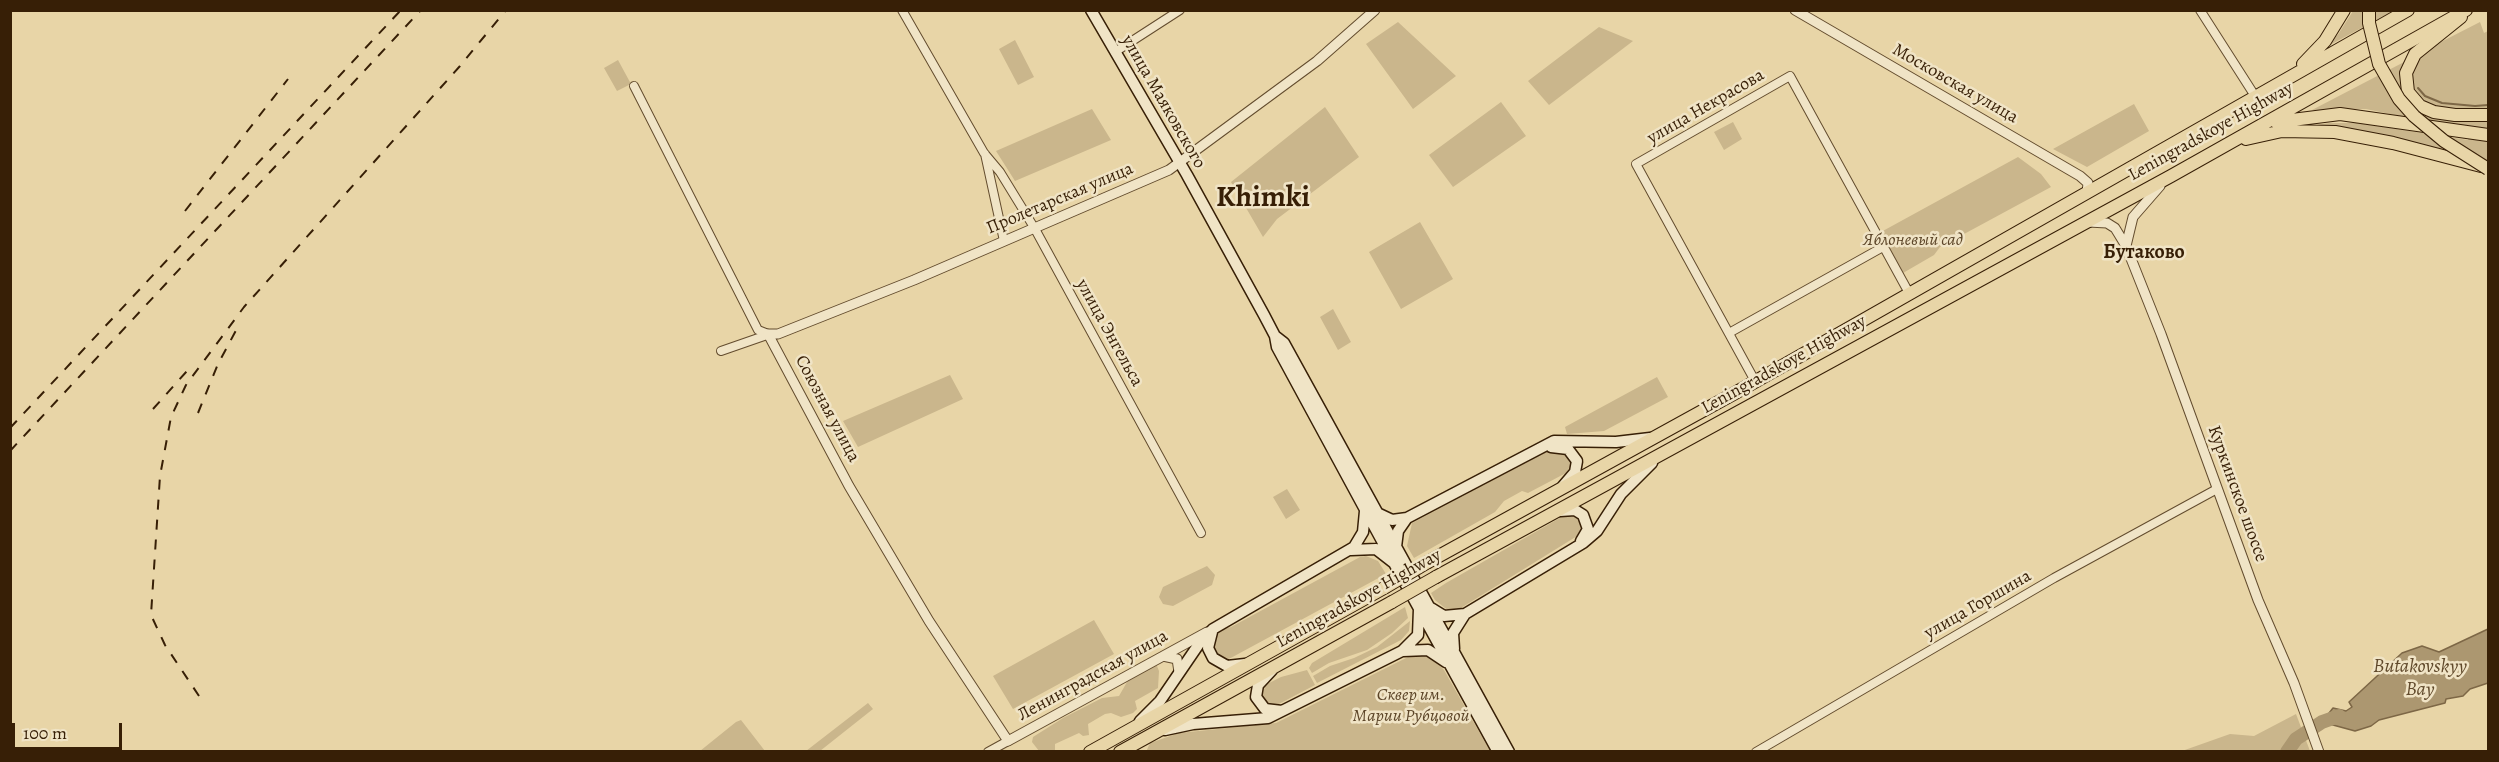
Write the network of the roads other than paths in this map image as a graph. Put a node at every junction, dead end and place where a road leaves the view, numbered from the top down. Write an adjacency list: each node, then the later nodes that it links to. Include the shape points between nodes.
1 (902, 10): 19 (street, улица Энгельса)
2 (1090, 10): 11 (main road, улица Маяковского)
3 (1180, 10): 11 (street)
4 (1375, 10): 20 (street, Пролетарская улица, via 1317,61)
5 (1795, 10): 23 (street, Московская улица, via 2080,176 2088,183)
6 (2200, 10): 14 (street)
7 (2344, 10): 12 (main road, via 2325,41)
8 (2369, 10): 21 (main road, bridge, via 2379,64 2399,99 2444,141)
9 (2408, 10): 12 (main road, Leningradskoye Highway)
10 (2468, 10): 15 (main road, via 2415,54 2408,67 2406,85 2411,97 2427,110); 16 (main road, Leningradskoye Highway)
11 (1115, 52): 20 (main road, улица Маяковского)
12 (2276, 84): 14 (main road, Leningradskoye Highway)
13 (634, 87): 31 (street, Союзная улица, via 758,330)
14 (2255, 96): 23 (main road, Leningradskoye Highway)
15 (2488, 115)
16 (2252, 130): 17 (main road, via 2289,119 2340,114); 18 (main road, Leningradskoye Highway)
17 (2488, 135)
18 (2222, 147): 21 (main road, via 2269,133 2323,130); 22 (main road, Leningradskoye Highway)
19 (984, 153): 25 (street, улица Энгельса); 26 (street, улица Энгельса)
20 (1180, 163): 25 (street, Пролетарская улица); 39 (main road, улица Маяковского, via 1275,336 1284,343)
21 (2488, 168)
22 (2171, 176): 24 (main road, Leningradskoye Highway); 27 (street, via 2136,211 2130,221)
23 (2087, 193): 29 (main road, Leningradskoye Highway)
24 (2080, 224): 27 (street, Куркинское шоссе, via 2107,223); 35 (main road, Leningradskoye Highway)
25 (1035, 229): 26 (street, Пролетарская улица); 42 (street, улица Энгельса)
26 (1004, 241): 31 (street, Пролетарская улица, via 788,330)
27 (2126, 246): 37 (street, Куркинское шоссе)
28 (1884, 247): 29 (street, улица Некрасова); 30 (street); 30 (street, улица Некрасова, via 1790,76 1636,164)
29 (1909, 293): 33 (main road, Leningradskoye Highway)
30 (1729, 333): 33 (street, улица Некрасова)
31 (768, 334): 32 (street, Пролетарская улица); 61 (street, Союзная улица, via 849,486 928,621)
32 (721, 351)
33 (1755, 381): 34 (main road, Leningradskoye Highway)
34 (1665, 432): 36 (main road, via 1634,441 1559,440); 38 (main road, Leningradskoye Highway)
35 (1673, 446): 40 (main road, Leningradskoye Highway); 43 (main road, via 1634,480 1597,531)
36 (1539, 449): 38 (main road, via 1563,447 1572,452 1576,461 1575,472); 41 (main road)
37 (2217, 489): 62 (street, Куркинское шоссе); 68 (street, улица Горшина, via 2054,578)
38 (1555, 494): 54 (main road, Leningradskoye Highway, bridge)
39 (1370, 510): 41 (main road, via 1392,520); 44 (main road, via 1364,532); 45 (main road, улица Маяковского); 46 (main road, улица Маяковского)
40 (1554, 512): 43 (main road, via 1575,510 1586,519 1586,534); 55 (main road, Leningradskoye Highway, bridge)
41 (1407, 518): 45 (main road, via 1398,531)
42 (1201, 533)
43 (1574, 548): 48 (main road)
44 (1351, 550): 46 (main road, via 1376,549); 49 (main road)
45 (1396, 550): 47 (main road, улица Маяковского)
46 (1394, 563): 47 (main road, улица Маяковского)
47 (1423, 607): 48 (main road, via 1444,616); 51 (main road, via 1418,635); 52 (main road); 56 (main road)
48 (1465, 614): 52 (main road, via 1453,633)
49 (1213, 628): 50 (main road); 50 (street, Ленинградская улица)
50 (1199, 644): 53 (street, Ленинградская улица); 54 (main road, via 1222,665); 57 (main road)
51 (1402, 651): 56 (main road, via 1428,650); 58 (main road)
52 (1455, 655): 67 (main road)
53 (1161, 656): 57 (street, via 1177,659); 61 (street, Ленинградская улица)
54 (1251, 662): 59 (main road, Leningradskoye Highway)
55 (1280, 663): 58 (main road, via 1260,683 1256,694 1265,709); 60 (main road, Leningradskoye Highway)
56 (1450, 666): 66 (main road)
57 (1179, 672): 59 (main road, via 1160,701)
58 (1282, 711): 60 (main road, via 1255,721 1193,724)
59 (1133, 728): 64 (main road, Leningradskoye Highway)
60 (1153, 733): 65 (main road, Leningradskoye Highway)
61 (1008, 741): 63 (street, Ленинградская улица)
62 (2318, 748)
63 (988, 752)
64 (1090, 752)
65 (1120, 752)
66 (1498, 752)
67 (1509, 752)
68 (1756, 752)

